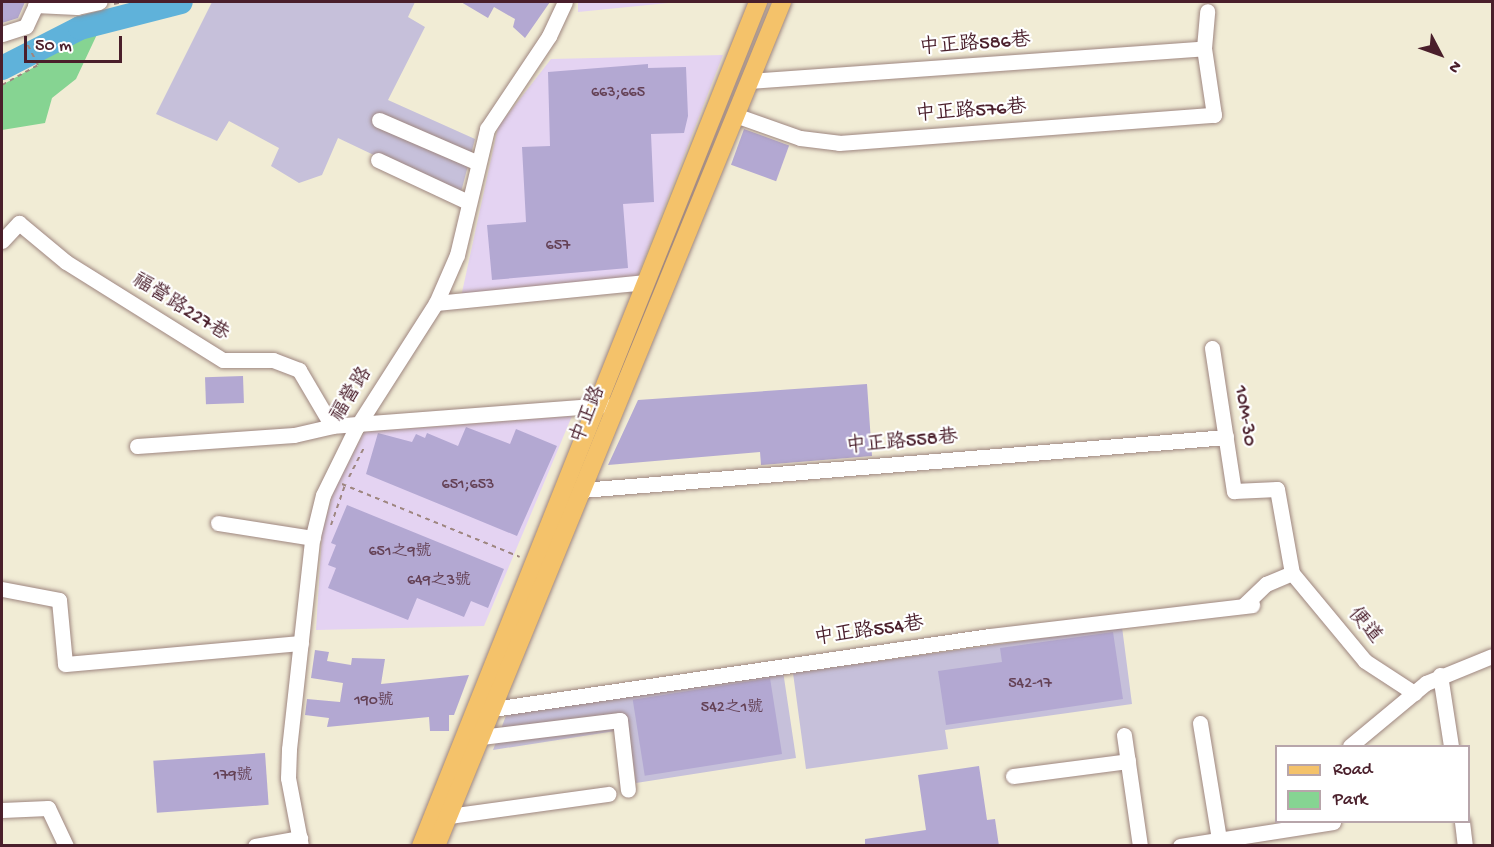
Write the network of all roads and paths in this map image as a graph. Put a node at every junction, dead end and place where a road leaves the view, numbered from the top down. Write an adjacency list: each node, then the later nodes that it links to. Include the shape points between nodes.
1 (99, 2): 5 (street, via 77,7)
2 (565, 2): 15 (street, 福營路, via 549,36 501,101)
3 (758, 2): 18 (main road, 中正路)
4 (782, 2): 10 (main road, 中正路)
5 (36, 3): 7 (street, via 26,26)
6 (1207, 11): 9 (street)
7 (2, 34)
8 (24, 38): 11 (path, via 38,65)
9 (1204, 48): 10 (street, 中正路586巷); 12 (street, 中正路576巷, via 1214,115 839,143 800,138)
10 (749, 81): 12 (main road, 中正路)
11 (2, 85)
12 (735, 115): 21 (main road, 中正路)
13 (380, 120): 15 (street)
14 (378, 160): 16 (street)
15 (476, 162): 16 (street, 福營路)
16 (468, 202): 19 (street, 福營路, via 457,255)
17 (2, 241): 23 (street, 福營路227巷, via 19,223 66,262 223,360 273,360 299,370)
18 (646, 282): 19 (street); 22 (main road, 中正路)
19 (436, 303): 24 (street, 福營路)
20 (1212, 348): 25 (street, 10M-30)
21 (617, 405): 22 (street); 30 (main road, 中正路)
22 (597, 406): 24 (street); 60 (main road, 中正路)
23 (332, 426): 24 (street); 26 (street, via 294,435)
24 (356, 428): 28 (street, 福營路)
25 (1226, 437): 30 (street, 中正路558巷); 31 (street, 10M-30)
26 (137, 446)
27 (363, 448): 29 (path)
28 (328, 479): 29 (path); 33 (street, 福營路)
29 (345, 485): 33 (path); 34 (path)
30 (582, 490): 41 (main road, 中正路)
31 (1234, 491): 35 (street, 便道, via 1277,489)
32 (218, 523): 33 (street)
33 (320, 537): 37 (street, 福營路)
34 (520, 557)
35 (1292, 573): 40 (street, 便道, via 1365,661); 41 (street, 中正路554巷, via 1266,584 1241,606 1252,605 989,636)
36 (2, 589): 37 (street, via 59,600 65,664)
37 (301, 643): 57 (street, 福營路, via 288,778)
38 (1492, 656): 39 (street)
39 (1440, 675): 40 (street); 46 (street)
40 (1414, 693): 45 (street)
41 (493, 709): 44 (main road, 中正路)
42 (1200, 723): 56 (street)
43 (1124, 735): 47 (street)
44 (481, 738): 49 (street, via 620,720); 52 (main road, 中正路)
45 (1352, 745)
46 (1451, 745)
47 (1128, 761): 48 (street); 62 (street)
48 (1013, 776)
49 (628, 790)
50 (608, 794): 52 (street)
51 (2, 810): 58 (street, via 48,808)
52 (448, 816): 61 (main road, 中正路)
53 (1320, 823): 55 (street)
54 (1462, 823): 64 (street)
55 (1282, 826): 56 (street)
56 (1219, 839): 63 (street)
57 (301, 842): 59 (street)
58 (66, 846)
59 (255, 846)
60 (422, 846)
61 (436, 846)
62 (1140, 846)
63 (1180, 846)
64 (1465, 846)

